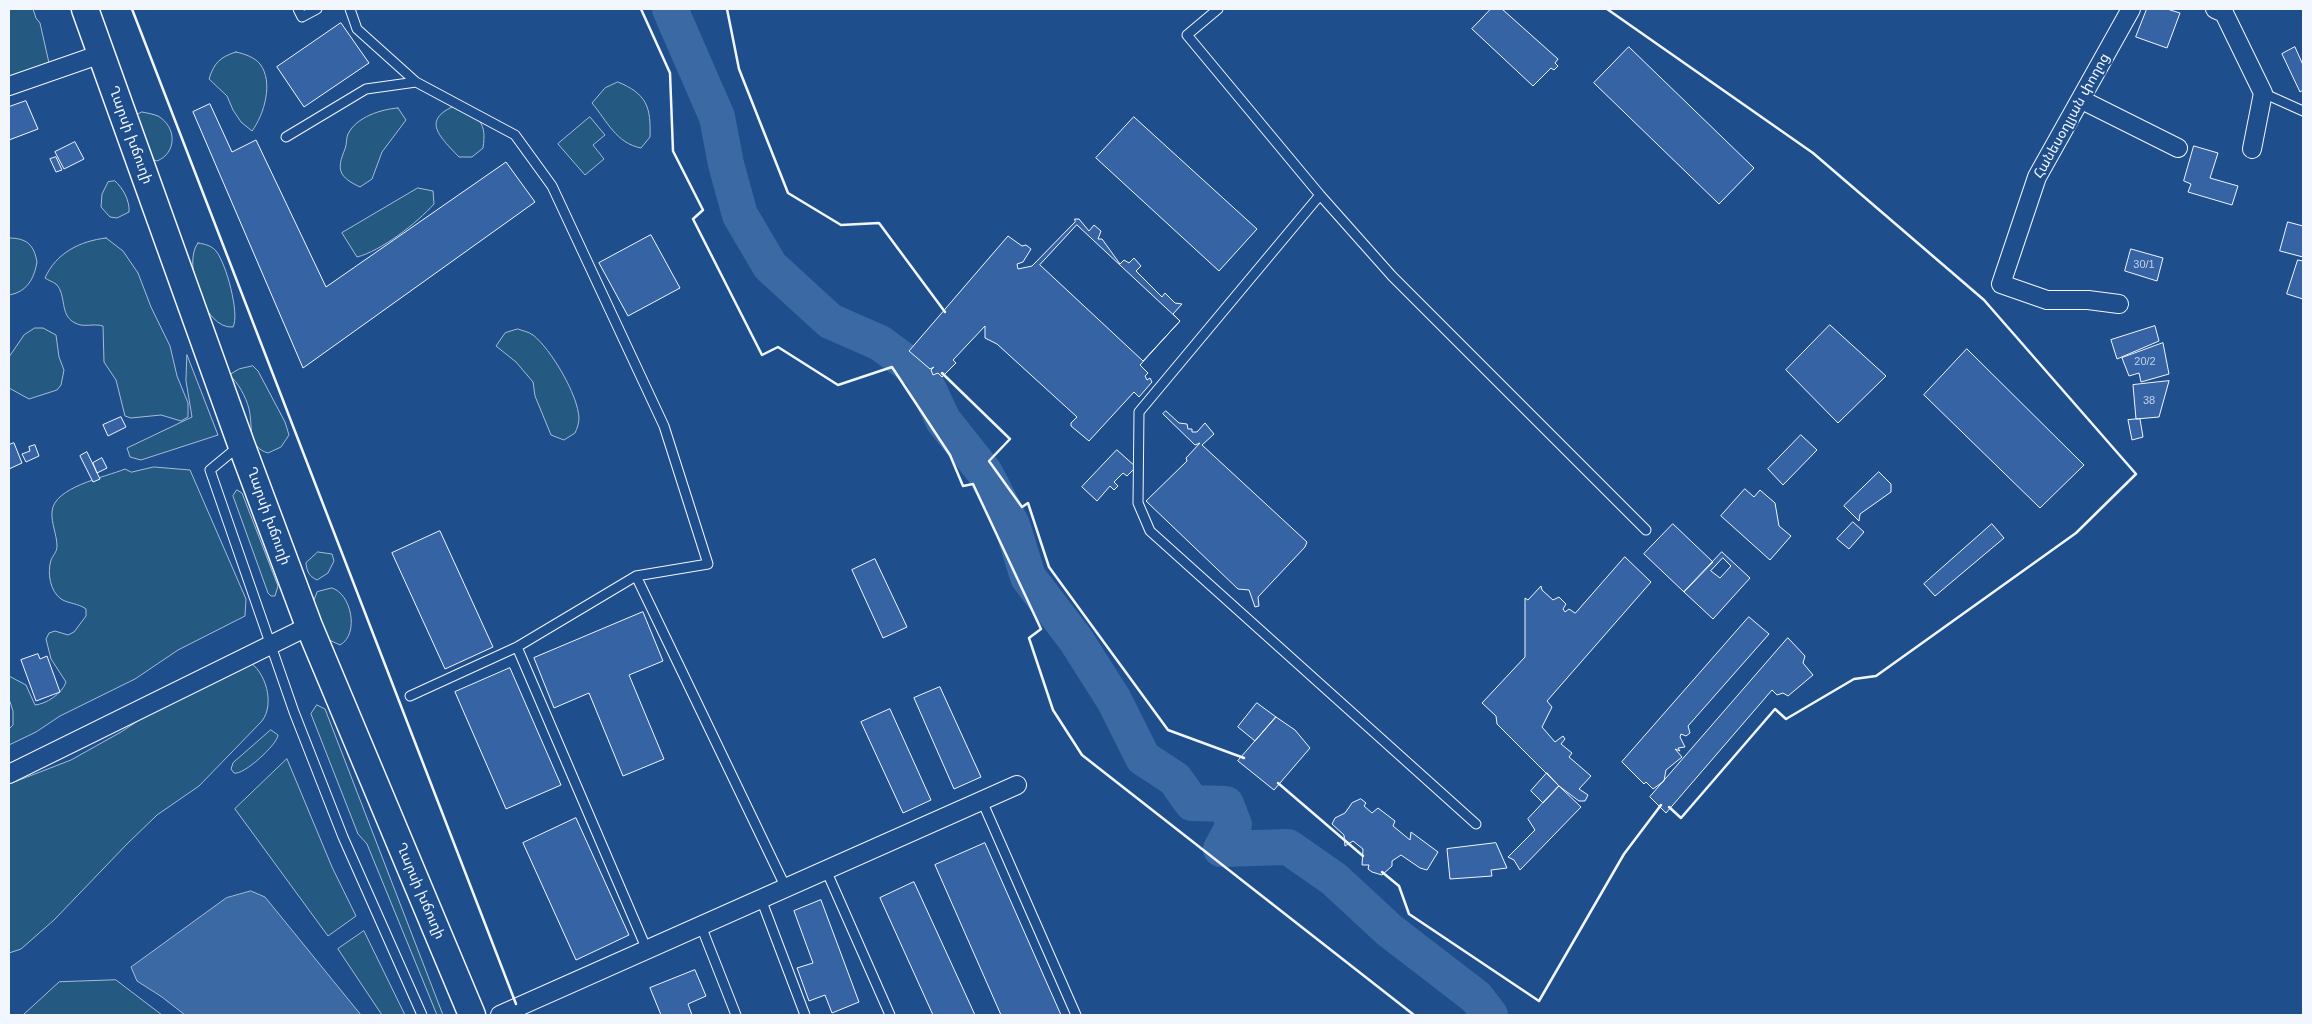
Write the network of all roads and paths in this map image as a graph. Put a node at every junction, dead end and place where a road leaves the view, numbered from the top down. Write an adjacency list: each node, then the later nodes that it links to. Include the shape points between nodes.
1 (85, 9): 8 (main road, Ղարսի խճուղի)
2 (298, 9): 3 (lane, via 302,17)
3 (317, 9)
4 (350, 9): 9 (lane, via 357,29)
5 (1218, 9): 17 (lane, via 1188,35)
6 (2131, 9): 12 (street, Հանեսօղլյան փողոց)
7 (2215, 9): 11 (street, via 2224,13)
8 (101, 54): 10 (street); 19 (main road, Ղարսի խճուղի)
9 (416, 82): 14 (lane, via 366,89); 21 (lane, via 515,135 552,186 664,426 708,564)
10 (9, 86)
11 (2262, 93): 13 (lane); 16 (street)
12 (2082, 100): 15 (street); 18 (street, Հանեսօղլյան փողոց, via 2037,177 2002,284 2047,300)
13 (2303, 111)
14 (286, 137)
15 (2178, 148)
16 (2252, 148)
17 (1320, 195): 20 (lane, via 1392,276); 29 (lane, via 1139,412 1138,503 1150,531)
18 (2120, 304)
19 (241, 444): 22 (main road, Ղարսի խճուղի); 23 (lane, via 210,470)
20 (1646, 530)
21 (636, 576): 24 (lane); 31 (lane)
22 (309, 626): 23 (street); 36 (main road, Ղարսի խճուղի)
23 (272, 644): 26 (street); 35 (lane, via 288,697 343,837)
24 (517, 647): 25 (lane); 34 (lane)
25 (410, 696)
26 (9, 774)
27 (1017, 785): 28 (street)
28 (982, 801): 30 (street); 41 (lane)
29 (1476, 824)
30 (826, 870): 31 (street); 40 (lane)
31 (786, 888): 32 (street)
32 (761, 899): 33 (street); 39 (lane)
33 (701, 926): 34 (street); 38 (lane)
34 (647, 950): 37 (street)
35 (422, 1015)
36 (472, 1015)
37 (500, 1015)
38 (736, 1015)
39 (805, 1015)
40 (890, 1015)
41 (1076, 1015)

